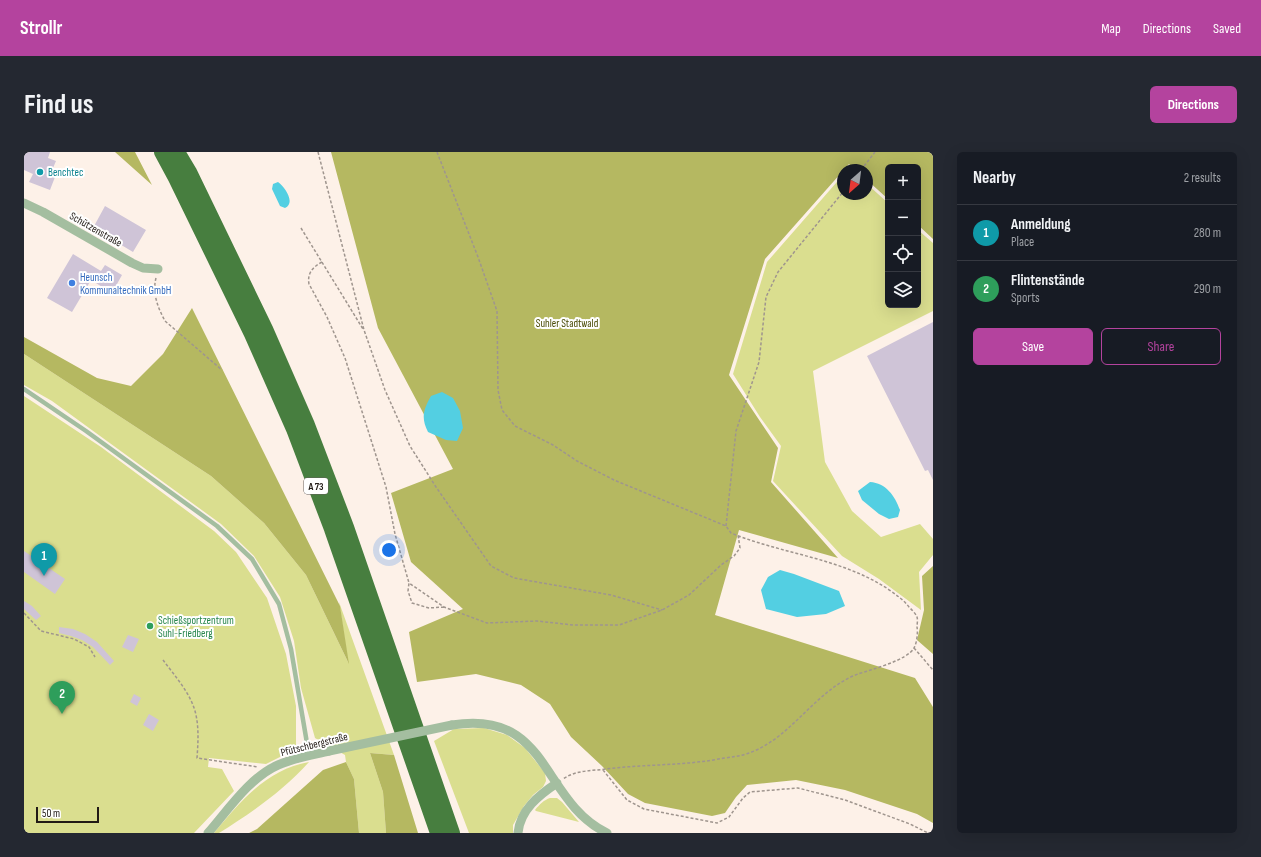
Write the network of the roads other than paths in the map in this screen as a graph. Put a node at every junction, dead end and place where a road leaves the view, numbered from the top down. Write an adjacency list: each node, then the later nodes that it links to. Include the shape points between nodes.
1 (162, 152): 9 (highway, A 73, via 252,334 294,429 332,529)
2 (178, 152): 10 (highway, A 73, via 262,322 307,426 346,527)
3 (24, 203): 4 (street, Schützenstraße, via 132,263 143,268)
4 (158, 269)
5 (24, 389): 6 (lane, via 217,526 252,559 279,604 291,649)
6 (309, 755): 7 (street, Pfütschbergstraße, bridge, via 452,724 490,723 523,740 543,762); 8 (street, Pfütschbergstraße, via 270,770 246,789)
7 (557, 783): 11 (street, via 529,806); 12 (street, Pfütschbergstraße, via 582,816)
8 (208, 833)
9 (438, 833)
10 (452, 833)
11 (518, 833)
12 (607, 833)

